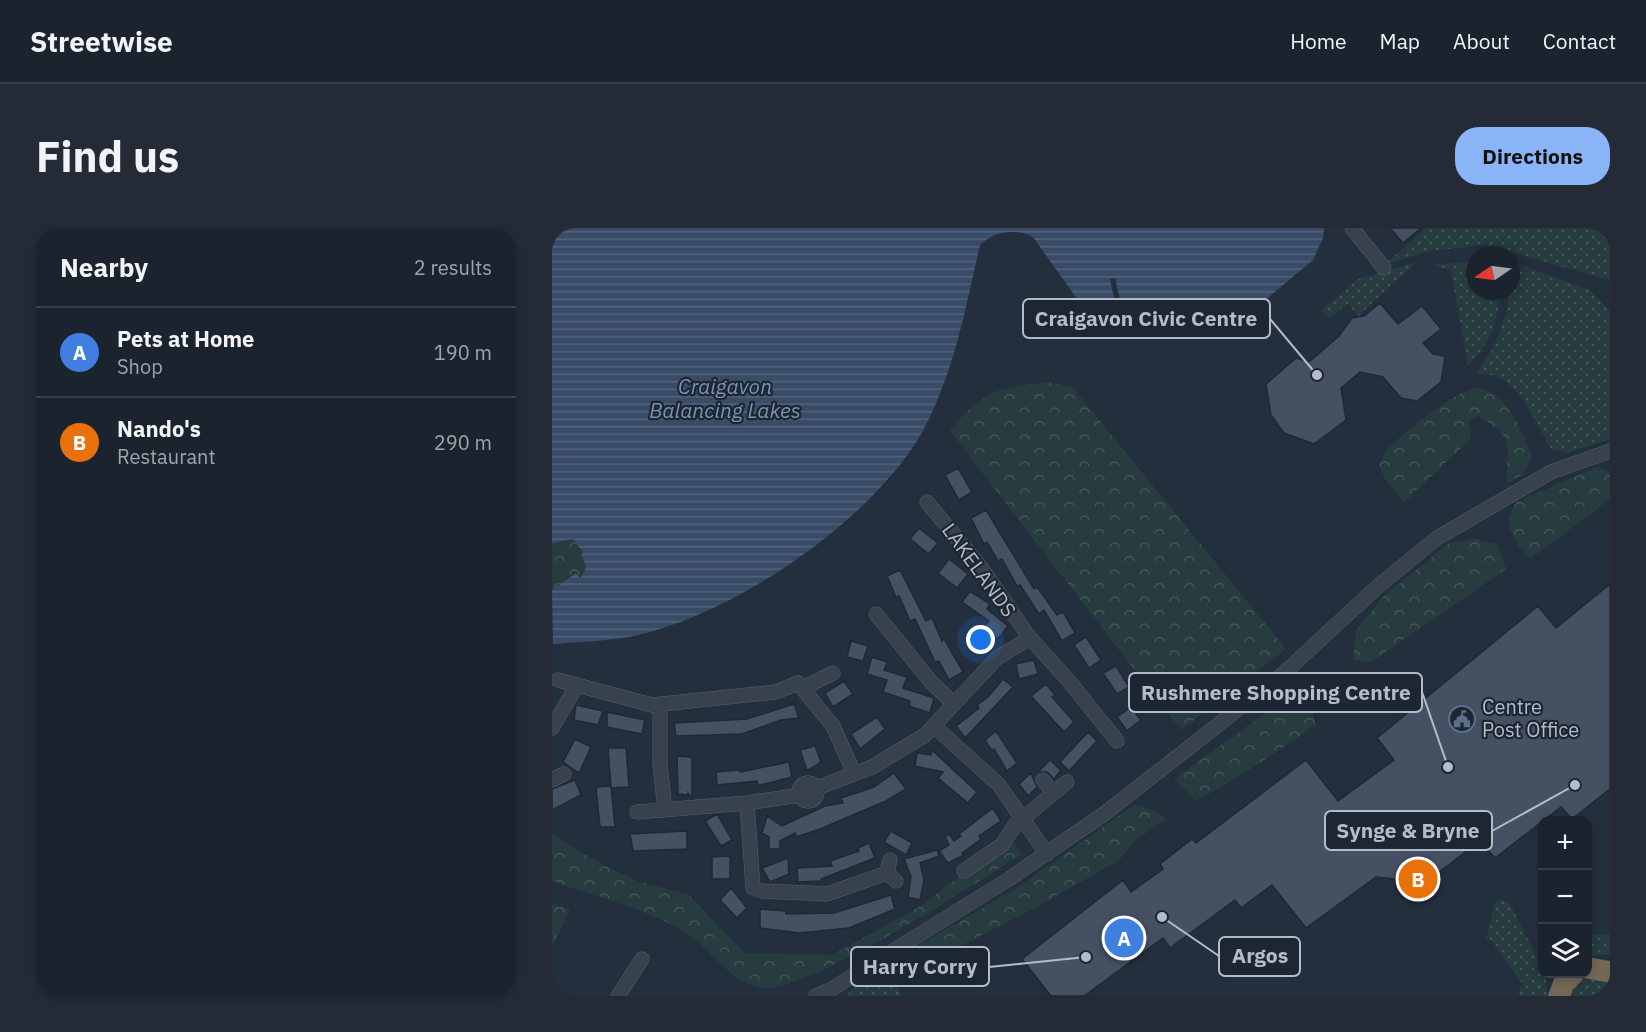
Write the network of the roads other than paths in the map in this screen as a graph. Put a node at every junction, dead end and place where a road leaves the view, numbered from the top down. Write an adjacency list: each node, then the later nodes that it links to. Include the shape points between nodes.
1 (1352, 228): 2 (street)
2 (1384, 268)
3 (1610, 451): 24 (street, via 1551,472 1437,538 1283,674 1154,777)
4 (927, 502): 6 (street, LAKELANDS, via 980,566)
5 (876, 614): 12 (street)
6 (1030, 638): 12 (street, LAKELANDS, via 997,658); 15 (street, LAKELANDS)
7 (832, 673): 10 (street)
8 (558, 680): 9 (street)
9 (576, 687): 11 (street); 14 (street)
10 (803, 688): 11 (street, via 798,683 776,692); 16 (street, via 833,726)
11 (660, 704): 21 (street)
12 (954, 704): 13 (street, LAKELANDS)
13 (934, 726): 16 (street, LAKELANDS, via 926,735 872,767); 23 (street, via 999,785)
14 (552, 728)
15 (1120, 744)
16 (854, 773): 20 (street, LAKELANDS, via 817,788 807,782 801,786 800,795)
17 (1043, 780): 19 (street)
18 (1067, 782): 19 (street)
19 (1053, 793): 23 (street)
20 (747, 803): 21 (street, LAKELANDS); 25 (street, via 753,888 828,894)
21 (665, 810): 22 (street, LAKELANDS)
22 (637, 812)
23 (1023, 818): 24 (street); 26 (street, via 1002,845)
24 (1047, 854): 29 (street)
25 (891, 871)
26 (964, 871)
27 (642, 959): 30 (street)
28 (1568, 978): 32 (highway)
29 (828, 993): 31 (street)
30 (618, 996)
31 (816, 996)
32 (1558, 996)

